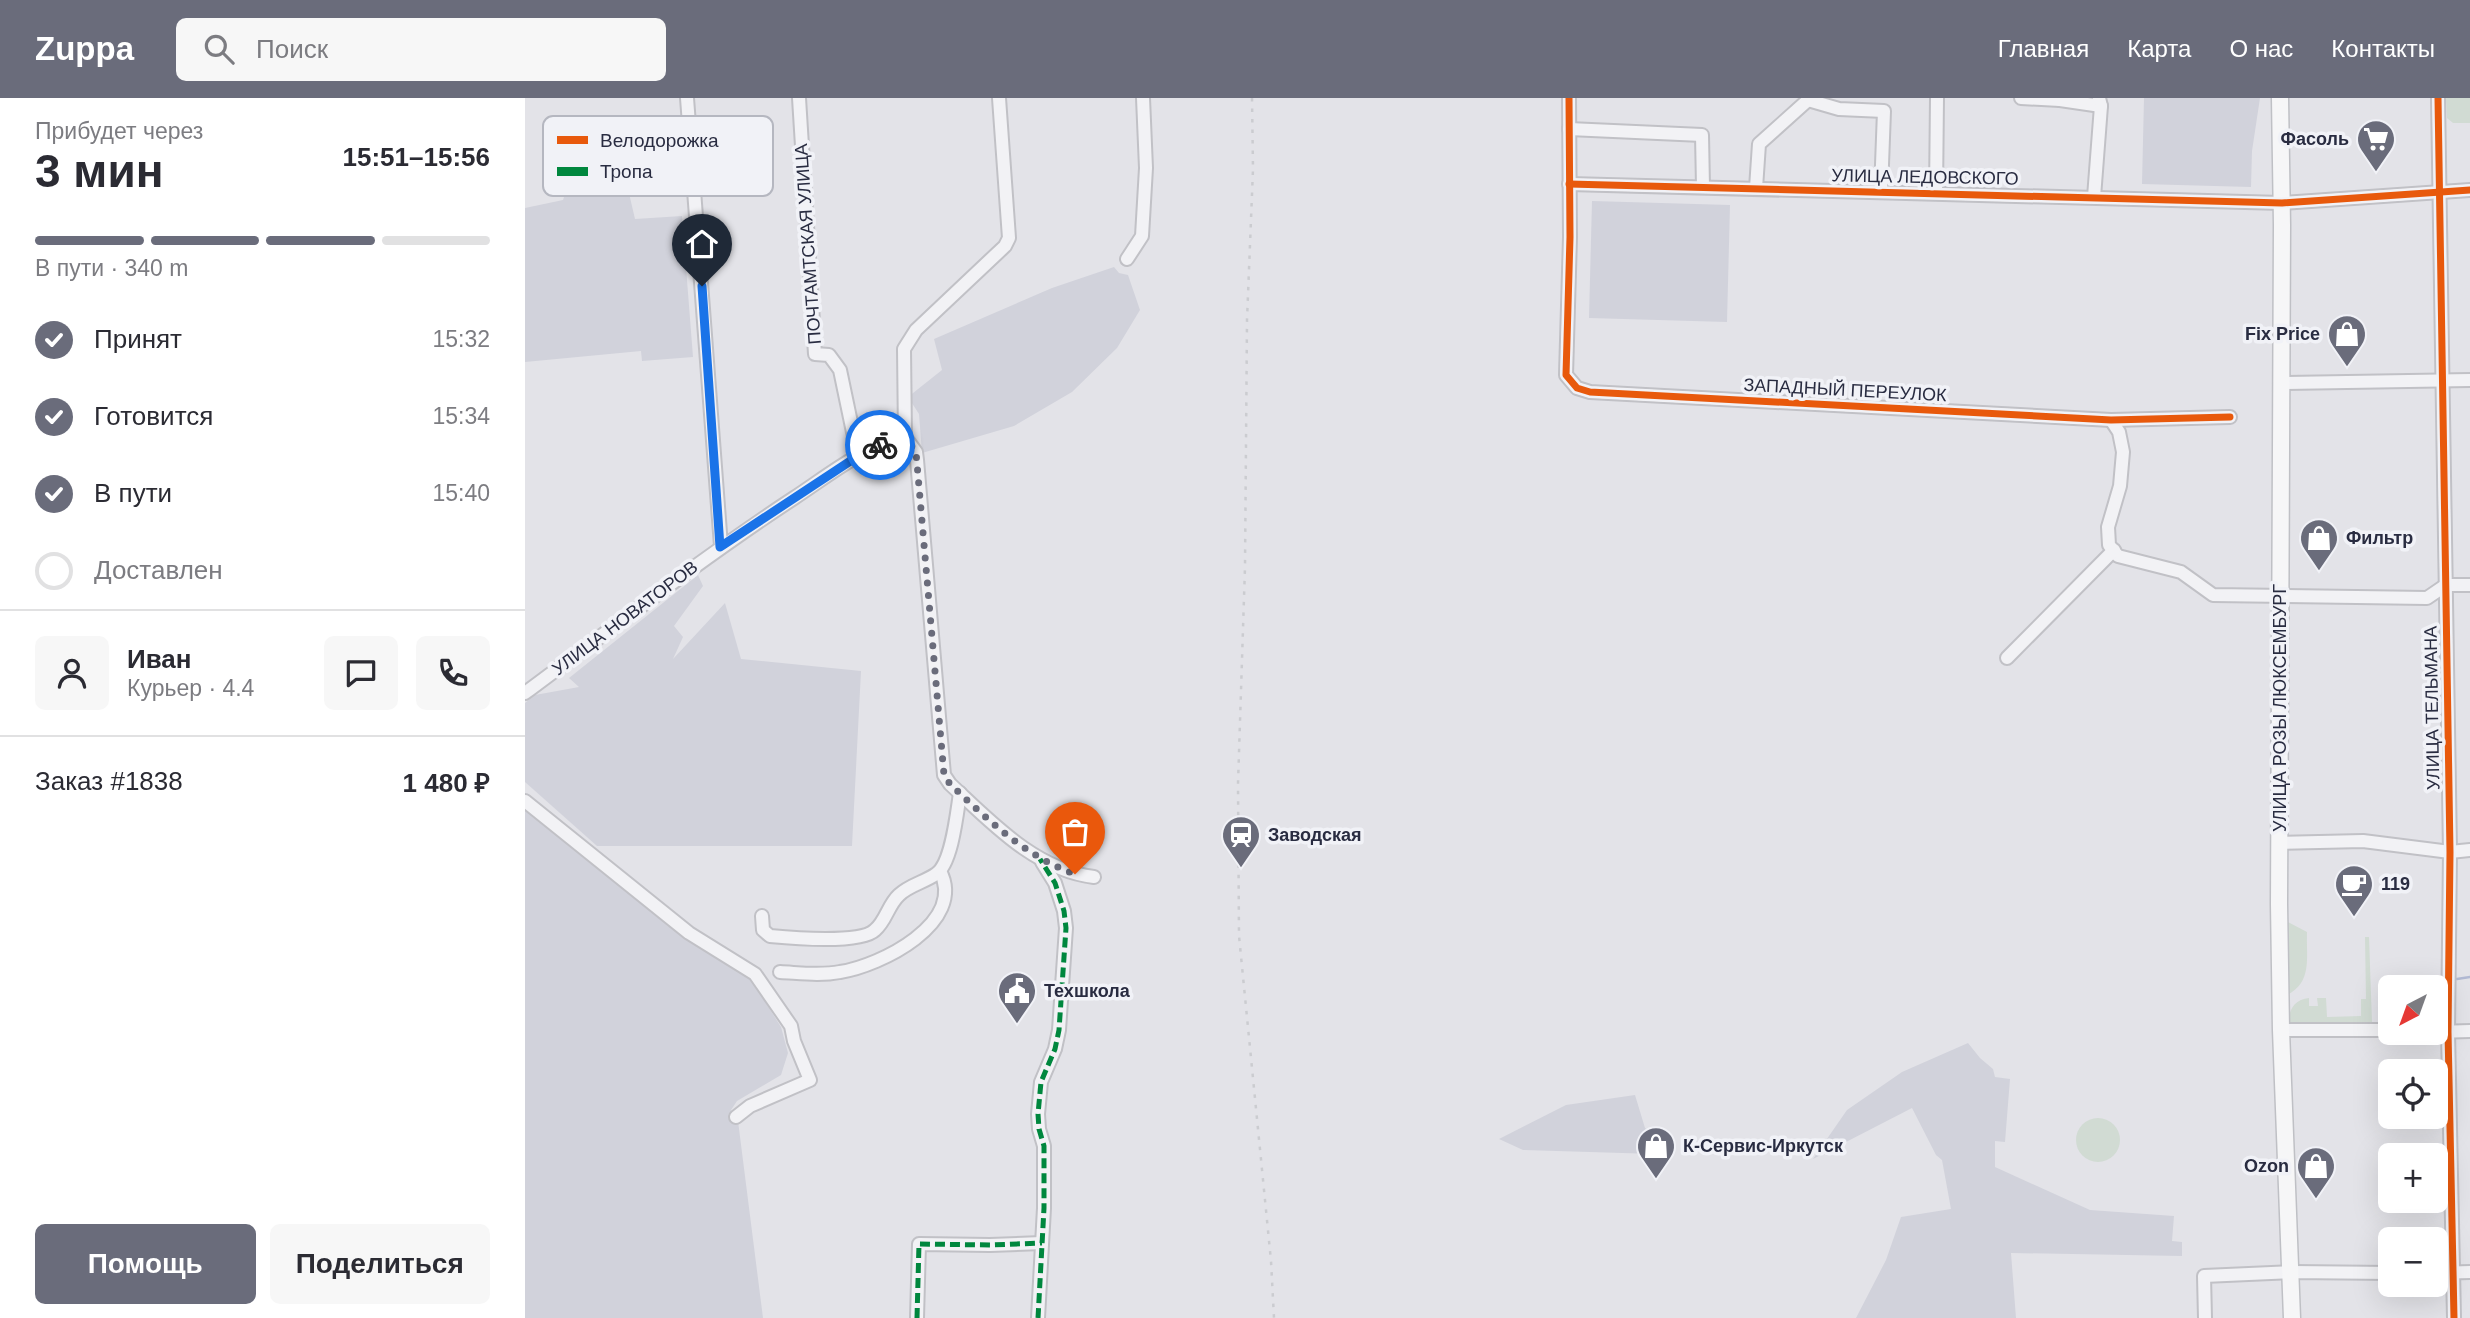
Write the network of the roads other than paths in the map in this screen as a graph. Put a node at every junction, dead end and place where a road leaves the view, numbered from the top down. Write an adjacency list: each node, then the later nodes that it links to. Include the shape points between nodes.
1 (687, 98): 13 (street)
2 (799, 98): 32 (street, ПОЧТАМТСКАЯ УЛИЦА, via 815,354 829,355 840,370)
3 (999, 98): 31 (street, via 1009,238 915,330 904,349)
4 (1143, 98): 25 (street, via 1146,168 1142,236)
5 (1569, 98): 14 (street)
6 (1937, 98): 21 (street)
7 (2021, 98): 11 (street)
8 (2280, 98): 24 (main road, УЛИЦА РОЗЫ ЛЮКСЕМБУРГ)
9 (2438, 98): 20 (street, УЛИЦА ТЕЛЬМАНА)
10 (1809, 99): 17 (street, via 1759,144); 19 (street, via 1839,109 1884,111)
11 (2060, 99): 12 (street)
12 (2100, 102): 23 (street)
13 (688, 116)
14 (1569, 129): 15 (street); 16 (street, via 1702,135)
15 (1569, 184): 16 (street, УЛИЦА ЛЕДОВСКОГО); 30 (street, ЗАПАДНЫЙ ПЕРЕУЛОК, via 1566,375 1577,388)
16 (1703, 187): 17 (street, УЛИЦА ЛЕДОВСКОГО)
17 (1756, 188): 19 (street, УЛИЦА ЛЕДОВСКОГО)
18 (2470, 190): 20 (street, УЛИЦА ЛЕДОВСКОГО)
19 (1881, 191): 21 (street, УЛИЦА ЛЕДОВСКОГО)
20 (2439, 192): 24 (street, УЛИЦА ЛЕДОВСКОГО); 27 (street, УЛИЦА ТЕЛЬМАНА)
21 (1936, 193): 23 (street, УЛИЦА ЛЕДОВСКОГО)
22 (695, 196): 33 (street)
23 (2094, 197): 24 (street, УЛИЦА ЛЕДОВСКОГО)
24 (2281, 203): 28 (main road, УЛИЦА РОЗЫ ЛЮКСЕМБУРГ)
25 (1127, 259)
26 (2470, 380): 27 (street)
27 (2442, 381): 28 (street); 35 (street, УЛИЦА ТЕЛЬМАНА)
28 (2280, 383): 37 (main road, УЛИЦА РОЗЫ ЛЮКСЕМБУРГ)
29 (2230, 417): 30 (street, ЗАПАДНЫЙ ПЕРЕУЛОК)
30 (2111, 420): 34 (street, via 2123,452 2120,486 2108,527 2109,545)
31 (905, 437): 32 (street, УЛИЦА НОВАТОРОВ); 40 (street, via 916,452 944,775)
32 (858, 456): 33 (street, УЛИЦА НОВАТОРОВ)
33 (720, 547): 39 (street, УЛИЦА НОВАТОРОВ)
34 (2114, 550): 37 (street, via 2136,562 2181,572 2213,595); 38 (street)
35 (2447, 585): 36 (street); 37 (street, via 2427,598); 44 (street, УЛИЦА ТЕЛЬМАНА)
36 (2470, 585)
37 (2280, 597): 42 (main road, УЛИЦА РОЗЫ ЛЮКСЕМБУРГ)
38 (2007, 658)
39 (525, 693)
40 (960, 793): 45 (street); 46 (street)
41 (525, 801): 56 (street, via 689,933 755,974 791,1026 810,1080 750,1105)
42 (2279, 843): 44 (street, via 2363,841); 51 (main road, УЛИЦА РОЗЫ ЛЮКСЕМБУРГ)
43 (2470, 850): 44 (street)
44 (2450, 852): 50 (street, УЛИЦА ТЕЛЬМАНА)
45 (1040, 859): 47 (street); 57 (street, via 1055,883 1066,928 1059,1030 1041,1082 1038,1114 1044,1146)
46 (940, 871): 48 (street, via 901,892 879,928 865,937 770,936 763,930); 49 (street, via 946,886 943,904 923,932 905,947 838,973)
47 (1094, 877)
48 (762, 916)
49 (780, 972)
50 (2445, 975)
51 (2281, 1030): 52 (street); 58 (main road, УЛИЦА РОЗЫ ЛЮКСЕМБУРГ)
52 (2378, 1030)
53 (2470, 1031): 54 (street)
54 (2448, 1032)
55 (2443, 1045): 62 (street, УЛИЦА ТЕЛЬМАНА)
56 (736, 1117)
57 (1042, 1243): 63 (street, via 919,1244); 64 (street)
58 (2292, 1272): 60 (street); 65 (street, via 2204,1276); 66 (main road, УЛИЦА РОЗЫ ЛЮКСЕМБУРГ)
59 (2470, 1272): 62 (street)
60 (2378, 1273)
61 (2448, 1273): 62 (street)
62 (2452, 1273): 67 (street, УЛИЦА ТЕЛЬМАНА)
63 (917, 1318)
64 (1038, 1318)
65 (2205, 1318)
66 (2292, 1318)
67 (2454, 1318)

